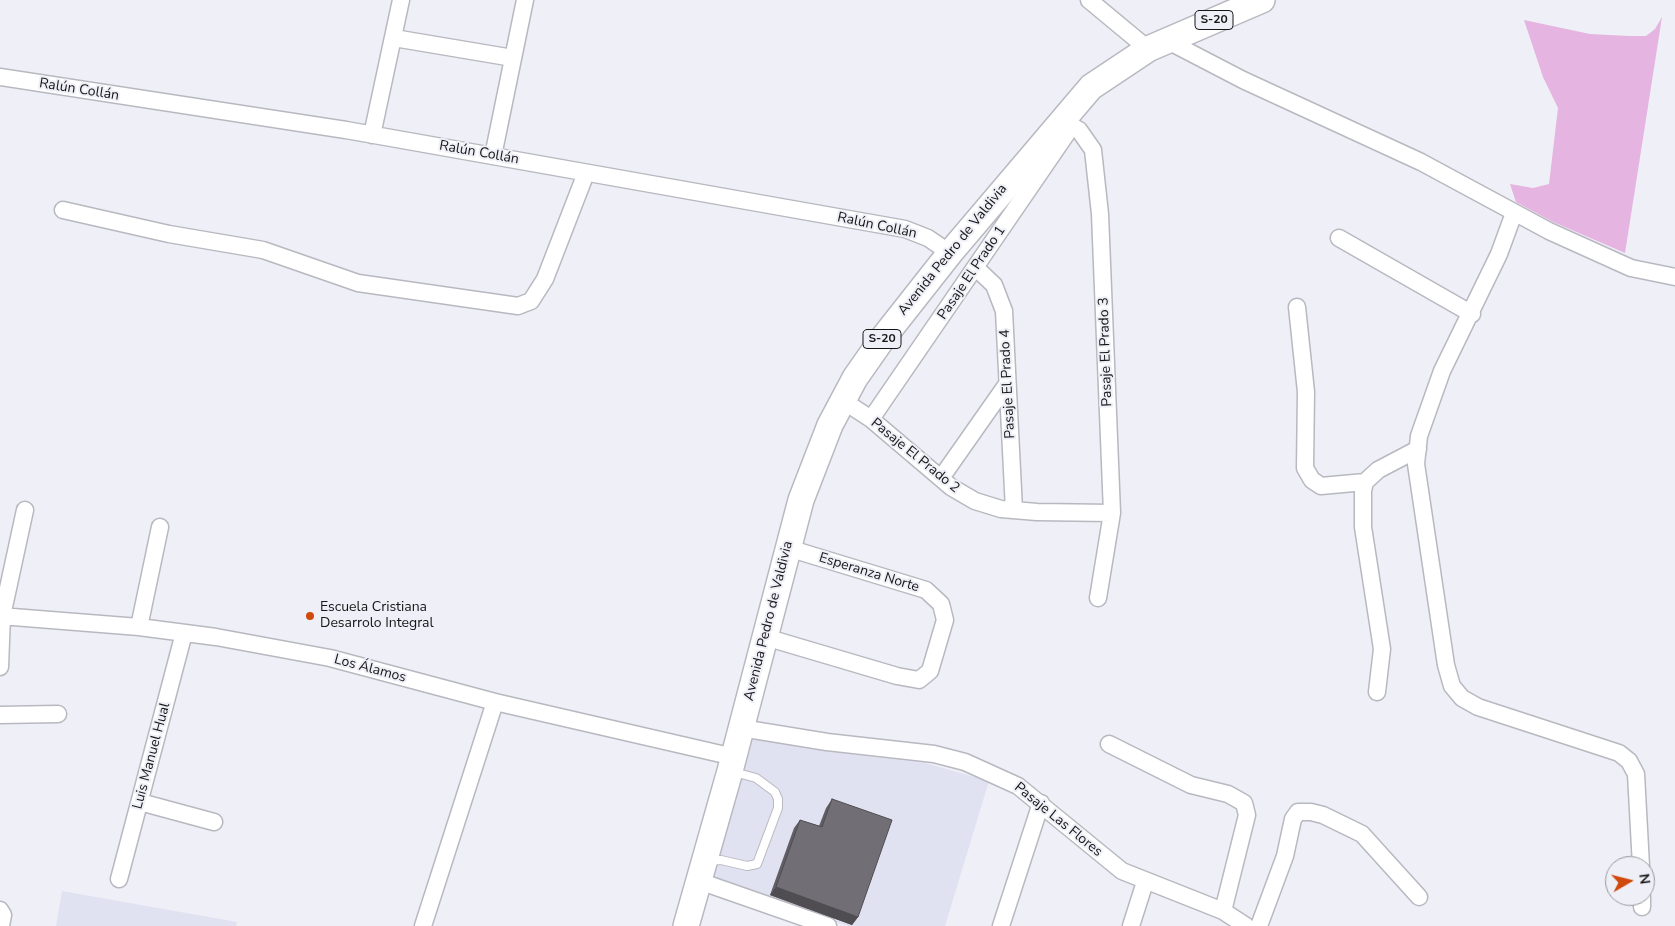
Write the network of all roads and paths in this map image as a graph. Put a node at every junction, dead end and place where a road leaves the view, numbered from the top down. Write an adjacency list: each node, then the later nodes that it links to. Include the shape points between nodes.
1 (401, 0): 5 (street)
2 (525, 0): 7 (street)
3 (1089, 0): 6 (street)
4 (1262, 0): 6 (main road, Avenida Pedro de Valdivia / S-20)
5 (394, 38): 7 (street); 10 (street)
6 (1157, 44): 9 (main road, Avenida Pedro de Valdivia / S-20, via 1091,86); 14 (street, via 1421,162)
7 (513, 58): 11 (street)
8 (0, 77): 10 (street, Ralún Collán)
9 (1067, 123): 16 (main road, Avenida Pedro de Valdivia / S-20); 17 (street, Pasaje El Prado 1); 29 (street, Pasaje El Prado 3, via 1090,143 1095,158)
10 (372, 135): 11 (street, Ralún Collán)
11 (493, 156): 12 (street, Ralún Collán)
12 (586, 173): 13 (street, via 545,278 531,301 518,306 358,283 263,250 170,234); 16 (street, Ralún Collán, via 905,229 928,238)
13 (63, 210)
14 (1514, 213): 18 (street, via 1631,268); 20 (street, via 1500,254)
15 (1339, 238): 20 (street)
16 (950, 253): 22 (main road, Avenida Pedro de Valdivia / S-20, via 883,338)
17 (976, 268): 21 (street, Pasaje El Prado 4, via 994,285 1002,302); 23 (street, Pasaje El Prado 1)
18 (1675, 277)
19 (1297, 307): 26 (street, via 1306,392 1305,468 1312,480 1321,486)
20 (1472, 314): 24 (street, via 1442,371 1419,436)
21 (1007, 384): 25 (street); 28 (street, Pasaje El Prado 4)
22 (842, 400): 23 (street, Pasaje El Prado 2); 31 (main road, Avenida Pedro de Valdivia / S-20, via 809,476)
23 (871, 419): 25 (street, Pasaje El Prado 2)
24 (1418, 449): 26 (street, via 1378,470); 48 (street, via 1416,464 1446,665 1452,686 1462,698 1478,707 1619,752 1629,761 1636,774)
25 (941, 478): 28 (street, Pasaje El Prado 2, via 975,501)
26 (1365, 482): 38 (street, via 1363,527 1382,649)
27 (25, 510): 33 (street)
28 (1014, 510): 29 (street, Pasaje El Prado 2)
29 (1112, 513): 32 (street, Pasaje El Prado 3)
30 (160, 527): 34 (street)
31 (788, 548): 36 (main road, Avenida Pedro de Valdivia / S-20); 36 (street, Esperanza Norte, via 920,588 941,604 945,620 930,671 923,679 910,680)
32 (1098, 598)
33 (1, 616): 34 (street, Los Álamos); 37 (street)
34 (139, 627): 35 (street, Los Álamos)
35 (184, 633): 39 (street, Los Álamos, via 330,658); 45 (street, Luis Manuel Hual)
36 (765, 637): 42 (main road, Avenida Pedro de Valdivia / S-20)
37 (0, 667)
38 (1376, 692)
39 (495, 702): 44 (street, Los Álamos); 56 (street)
40 (0, 714): 41 (street)
41 (58, 714)
42 (741, 728): 44 (main road, Avenida Pedro de Valdivia); 46 (street, Pasaje Las Flores, via 934,754 992,773)
43 (1109, 744): 54 (street, via 1191,785 1228,794 1244,803 1247,815)
44 (732, 764): 49 (main road, Avenida Pedro de Valdivia); 49 (lane, via 775,792 778,808 757,864 747,866 714,859)
45 (140, 802): 47 (street); 50 (street, Luis Manuel Hual)
46 (1041, 803): 51 (street, Pasaje Las Flores, via 1111,863); 59 (street)
47 (214, 822)
48 (1640, 856)
49 (702, 872): 57 (main road, Avenida Pedro de Valdivia); 58 (street)
50 (119, 879)
51 (1145, 882): 54 (street, Pasaje Las Flores, via 1180,892); 60 (street)
52 (1419, 897): 62 (street, via 1362,834 1323,815 1298,812)
53 (0, 910): 55 (street, via 3,915)
54 (1223, 911): 61 (street, Pasaje Las Flores)
55 (1, 926)
56 (423, 926)
57 (686, 926)
58 (828, 926)
59 (1001, 926)
60 (1131, 926)
61 (1246, 926)
62 (1259, 926)

